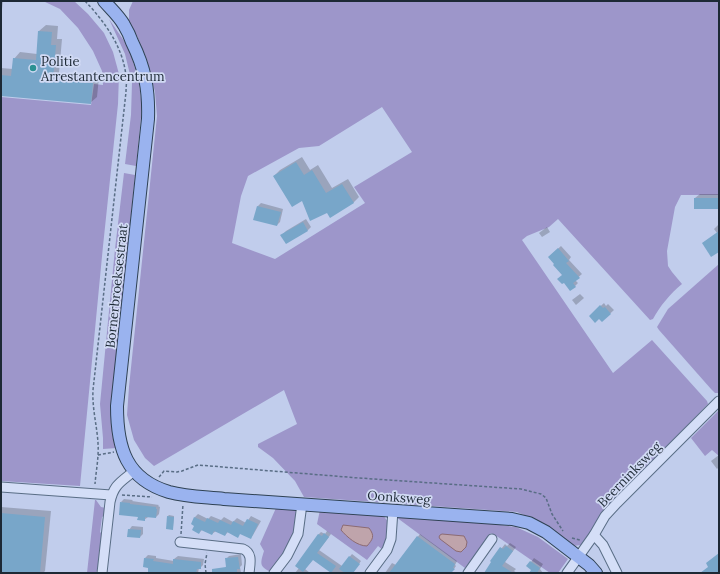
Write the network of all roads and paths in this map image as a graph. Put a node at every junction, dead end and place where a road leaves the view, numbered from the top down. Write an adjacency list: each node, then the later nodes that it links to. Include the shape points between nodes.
1 (84, 1): 7 (path, Bornerbroeksestraat, via 102,21 114,41 127,78 93,390 98,449)
2 (110, 3): 4 (main road, Bornerbroeksestraat, via 134,44 148,94 148,120 118,406 120,442)
3 (719, 401): 14 (street, Beerninksweg, via 617,503 605,516)
4 (134, 471): 8 (street, via 116,486); 9 (main road, Oonksweg, via 154,486)
5 (159, 477): 13 (path, via 164,471 177,472 198,465 521,489 541,494 546,498 557,524)
6 (1, 487): 7 (street)
7 (94, 493): 8 (street)
8 (111, 495): 10 (path); 22 (street)
9 (184, 495): 11 (main road, Oonksweg); 17 (path)
10 (155, 497)
11 (302, 504): 12 (main road, Oonksweg); 24 (street, via 298,534)
12 (393, 510): 20 (main road, Oonksweg, via 522,521 546,532); 25 (street, via 391,539 387,550)
13 (564, 533)
14 (594, 535): 19 (street, Beerninksweg); 29 (street, via 603,545)
15 (568, 536): 19 (path)
16 (492, 539): 26 (street)
17 (180, 542): 18 (street)
18 (208, 545): 21 (street, via 248,551); 23 (path)
19 (587, 545): 20 (street, Beerninksweg)
20 (579, 557): 27 (street, Beerninksweg); 28 (main road, Oonksweg)
21 (251, 572)
22 (102, 573)
23 (206, 573)
24 (274, 573)
25 (370, 573)
26 (468, 573)
27 (567, 573)
28 (596, 573)
29 (616, 573)

